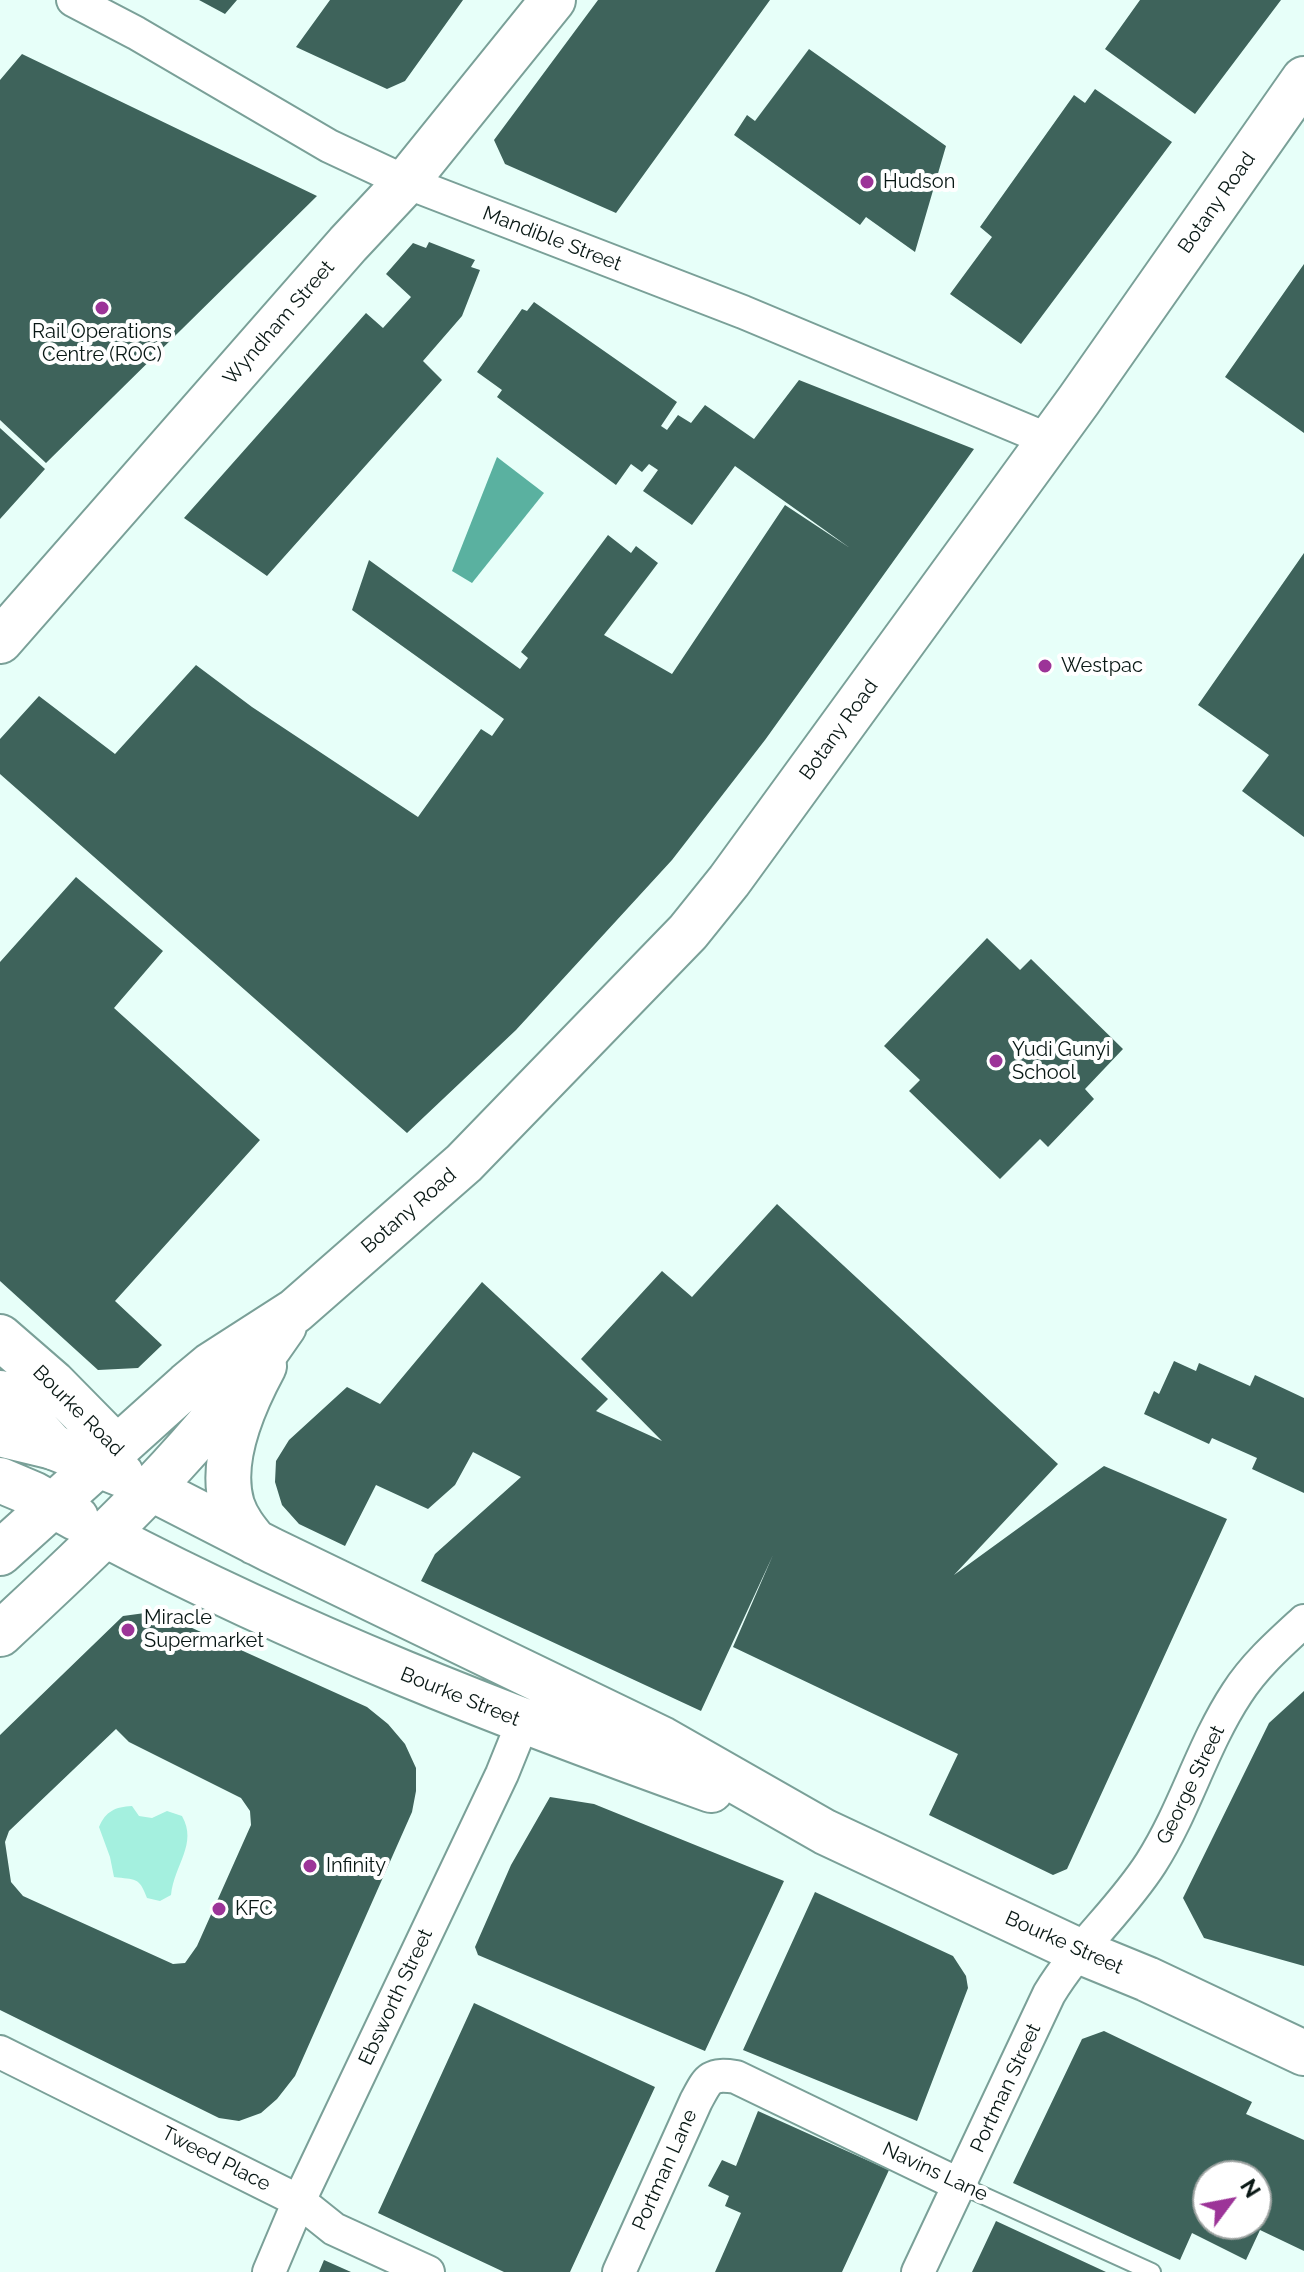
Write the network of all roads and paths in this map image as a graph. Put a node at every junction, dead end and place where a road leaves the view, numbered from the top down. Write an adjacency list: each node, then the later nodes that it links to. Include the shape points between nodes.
1 (73, 0): 4 (street, Mandible Street, via 329,146)
2 (553, 0): 4 (main road, Wyndham Street)
3 (1304, 79): 5 (main road, Botany Road)
4 (406, 182): 5 (street, Mandible Street, via 743,312); 6 (main road, Wyndham Street)
5 (1049, 440): 7 (main road, Botany Road, via 688,932 464,1163)
6 (0, 641)
7 (295, 1311): 12 (main road, Botany Road, via 211,1365); 14 (main road, Botany Road, via 237,1393); 16 (main road, via 250,1397 232,1456 233,1507)
8 (0, 1337): 12 (main road, Bourke Road, via 53,1383)
9 (0, 1393): 11 (main road, Bourke Road)
10 (0, 1434): 11 (main road)
11 (53, 1447): 12 (main road, Bourke Road)
12 (86, 1475): 13 (main road); 14 (main road, Bourke Road); 15 (main road, Bourke Street); 17 (main road, Botany Road)
13 (0, 1480)
14 (152, 1489): 15 (main road, Botany Road); 16 (main road, Bourke Street)
15 (106, 1535): 19 (main road, Botany Road); 20 (main road, Bourke Street, via 276,1619)
16 (255, 1542): 21 (main road, Bourke Street, via 615,1715)
17 (0, 1553)
18 (1304, 1621): 22 (street, George Street, via 1235,1695 1154,1859)
19 (0, 1634)
20 (523, 1722): 21 (main road, Bourke Street); 29 (street, Ebsworth Street)
21 (825, 1832): 22 (main road, Bourke Street)
22 (1081, 1952): 23 (main road, Bourke Street); 28 (street, Portman Street, via 1049,1994)
23 (1184, 1997): 24 (main road); 26 (main road, Bourke Street)
24 (1304, 2021)
25 (0, 2052): 29 (street, Tweed Place)
26 (1304, 2053)
27 (719, 2074): 28 (street, Navins Lane, via 736,2077); 32 (street, Portman Lane, via 708,2080 696,2101)
28 (960, 2185): 33 (street, Portman Street); 34 (lane, Navins Lane)
29 (299, 2201): 30 (street, Ebsworth Street); 31 (street, Tweed Place, via 334,2229)
30 (269, 2272)
31 (428, 2272)
32 (619, 2272)
33 (918, 2272)
34 (1152, 2272)

